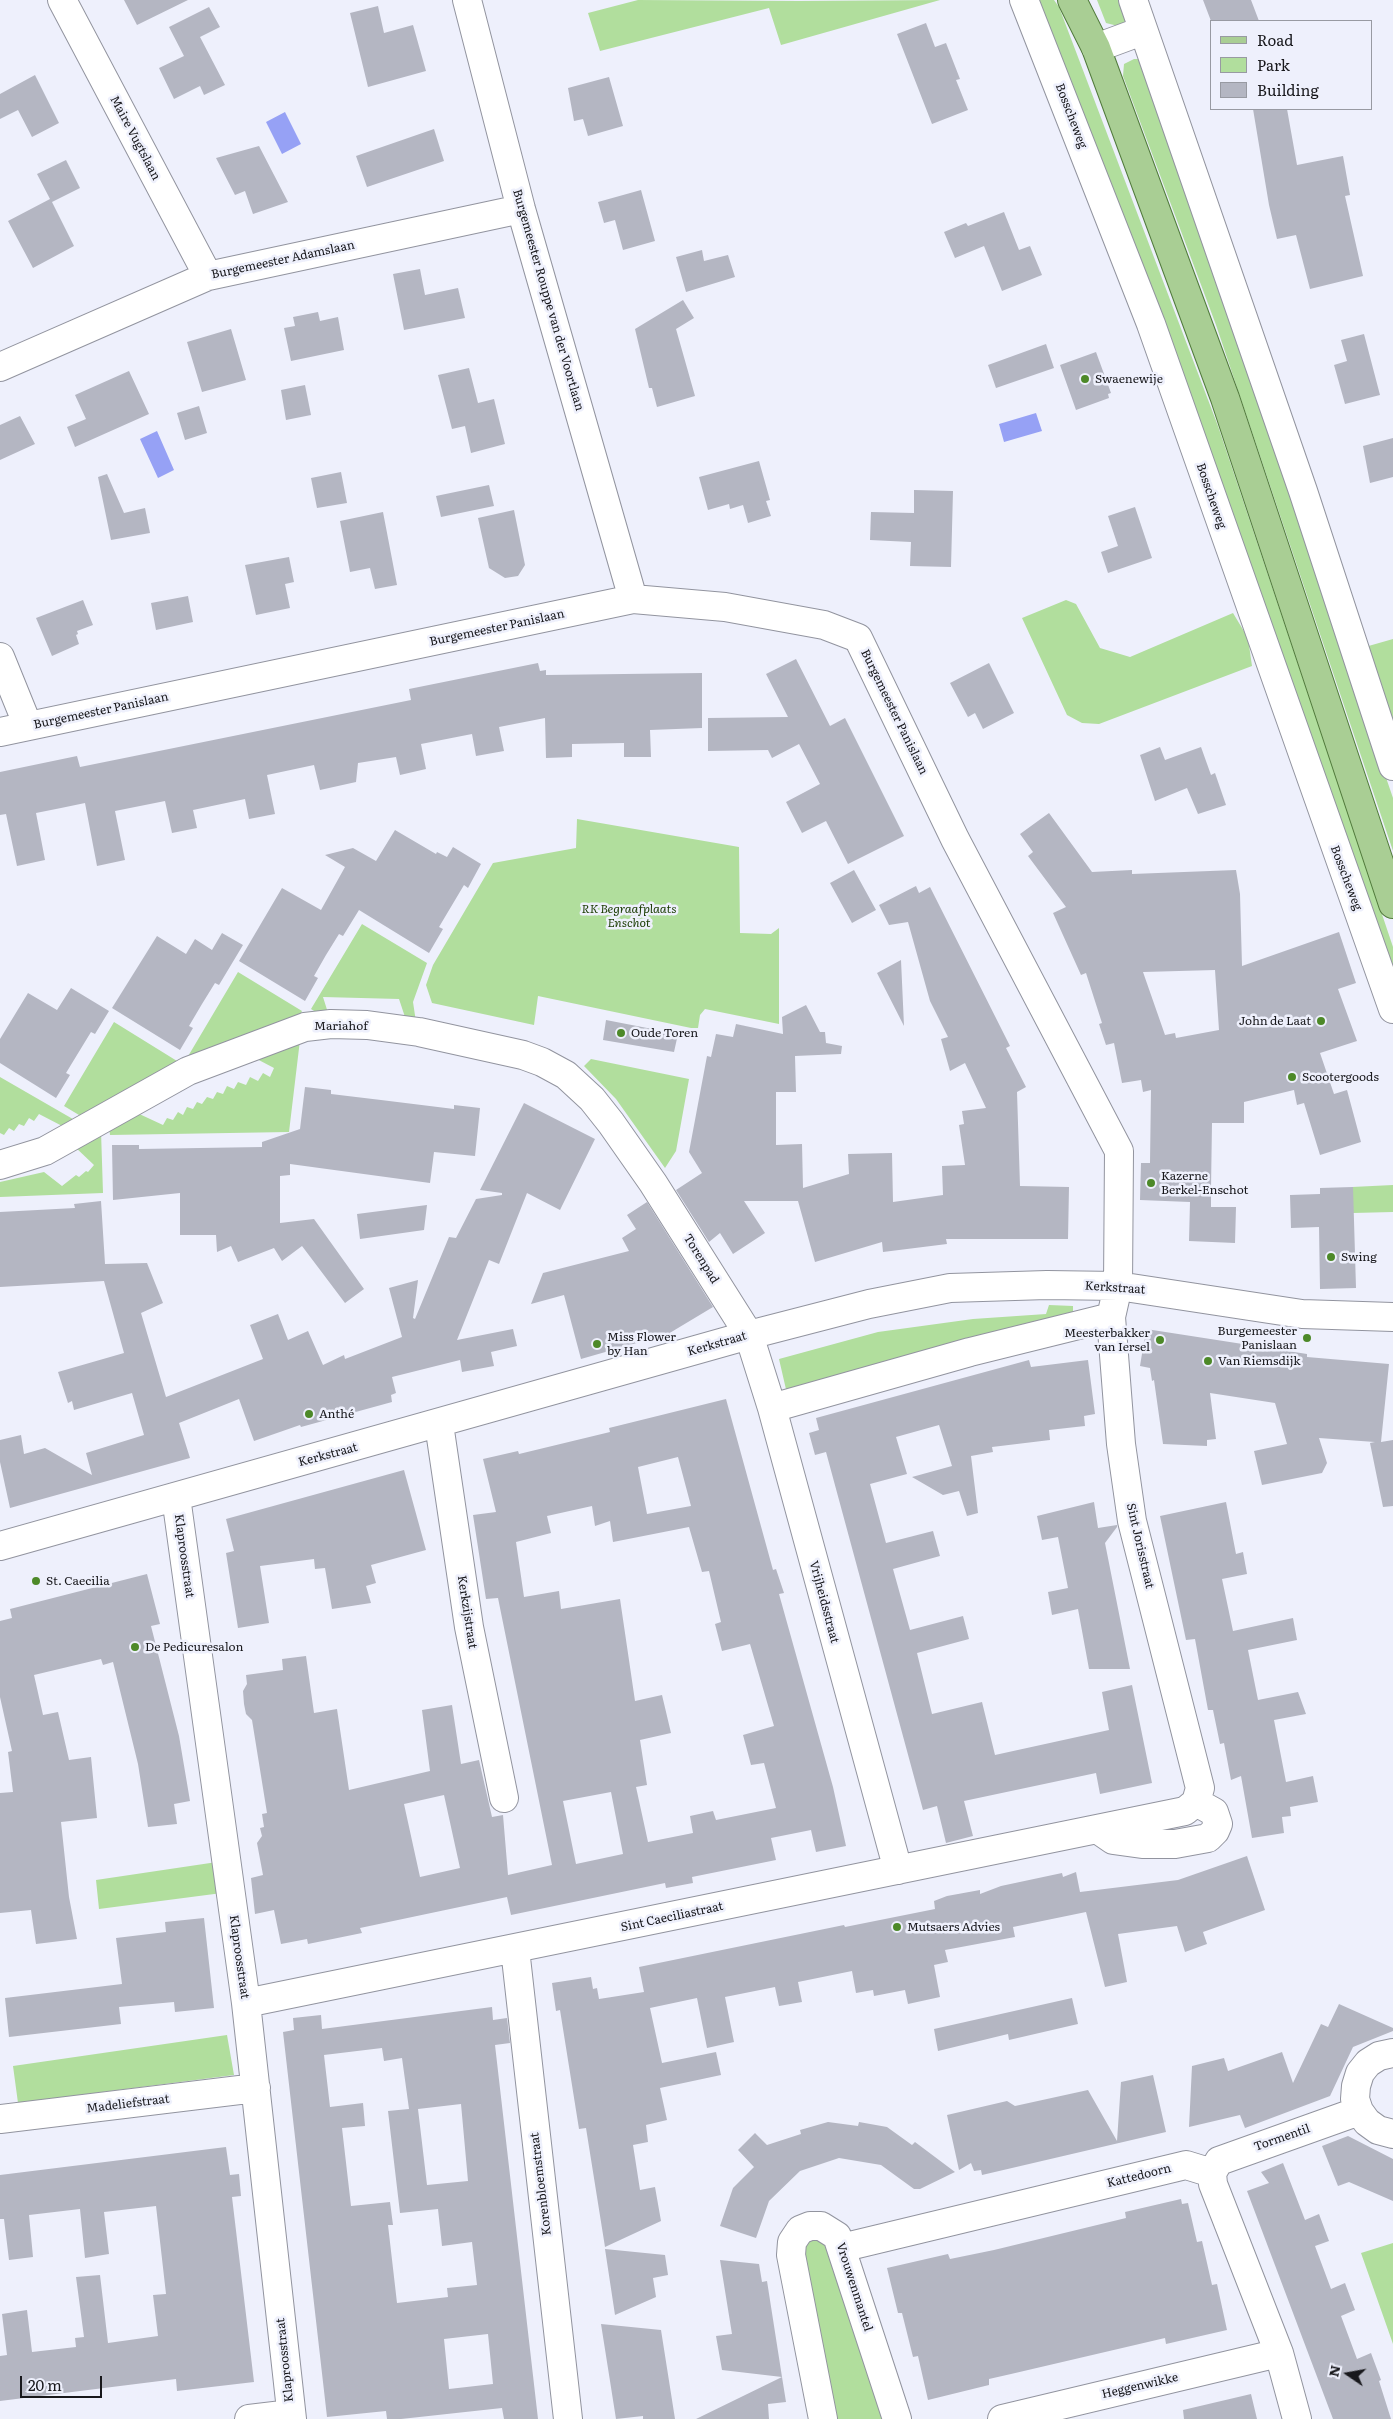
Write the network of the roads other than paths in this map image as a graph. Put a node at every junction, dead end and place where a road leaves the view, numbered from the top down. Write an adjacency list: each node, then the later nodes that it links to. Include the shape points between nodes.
1 (62, 0): 10 (street, Maire Vugtslaan)
2 (467, 0): 9 (street, Burgemeester Rouppe van der Voortlaan)
3 (1024, 0): 18 (street, Bosscheweg, via 1151,324 1334,848)
4 (1072, 0): 8 (main road)
5 (1084, 0): 8 (main road)
6 (1133, 0): 7 (street)
7 (1142, 31): 8 (street); 16 (street, via 1300,481)
8 (1096, 48): 17 (main road, via 1224,398)
9 (522, 209): 10 (street, Burgemeester Adamslaan); 12 (street, Burgemeester Rouppe van der Voortlaan)
10 (208, 276): 11 (street, Burgemeester Adamslaan)
11 (0, 367)
12 (633, 599): 14 (street, Burgemeester Panislaan); 21 (street, Burgemeester Panislaan, via 734,609 824,625 858,638 955,839 1119,1151)
13 (0, 657): 14 (street)
14 (28, 726): 15 (street, Burgemeester Panislaan)
15 (0, 732)
16 (1393, 766)
17 (1393, 904)
18 (1392, 999)
19 (0, 1165): 20 (street, Mariahof, via 45,1151 188,1071 305,1027 349,1025 419,1032 542,1062 566,1075 592,1099)
20 (653, 1183): 24 (street, Torenpad)
21 (1118, 1286): 22 (street, Sint Jorisstraat); 23 (street, Kerkstraat, via 1302,1314); 24 (street, Kerkstraat, via 950,1288 869,1304)
22 (1111, 1316): 25 (street); 30 (street, Sint Jorisstraat, via 1121,1444 1132,1522 1200,1788)
23 (1393, 1317)
24 (749, 1335): 25 (street, Vrijheidsstraat); 26 (street, Kerkstraat)
25 (772, 1408): 31 (street, Vrijheidsstraat)
26 (439, 1424): 27 (street, Kerkstraat); 29 (street, Kerkzijstraat, via 469,1628)
27 (176, 1497): 28 (street, Kerkstraat); 33 (street, Klaproosstraat)
28 (0, 1546)
29 (504, 1798)
30 (1196, 1802): 31 (street, Sint Caeciliastraat, via 1185,1811)
31 (898, 1870): 32 (street, Sint Caeciliastraat)
32 (515, 1949): 33 (street, Sint Caeciliastraat); 44 (street, Korenbloemstraat)
33 (246, 2003): 35 (street, Klaproosstraat)
34 (1393, 2053): 36 (street, via 1368,2063 1360,2074 1355,2099)
35 (256, 2088): 37 (street, Madeliefstraat); 42 (street, Klaproosstraat)
36 (1359, 2111): 38 (street, via 1378,2130); 39 (street, Tormentil, via 1219,2161)
37 (0, 2119)
38 (1393, 2134)
39 (1212, 2173): 40 (street, Kattedoorn, via 1186,2165); 41 (street, via 1213,2184)
40 (841, 2248): 45 (street, Vrouwenmantel, via 837,2236 821,2226 800,2230 792,2242 791,2255); 46 (street, Vrouwenmantel)
41 (1279, 2353): 47 (street, Heggenwikke); 48 (street)
42 (291, 2417): 43 (street)
43 (249, 2419)
44 (568, 2419)
45 (823, 2419)
46 (897, 2419)
47 (1002, 2419)
48 (1297, 2419)

